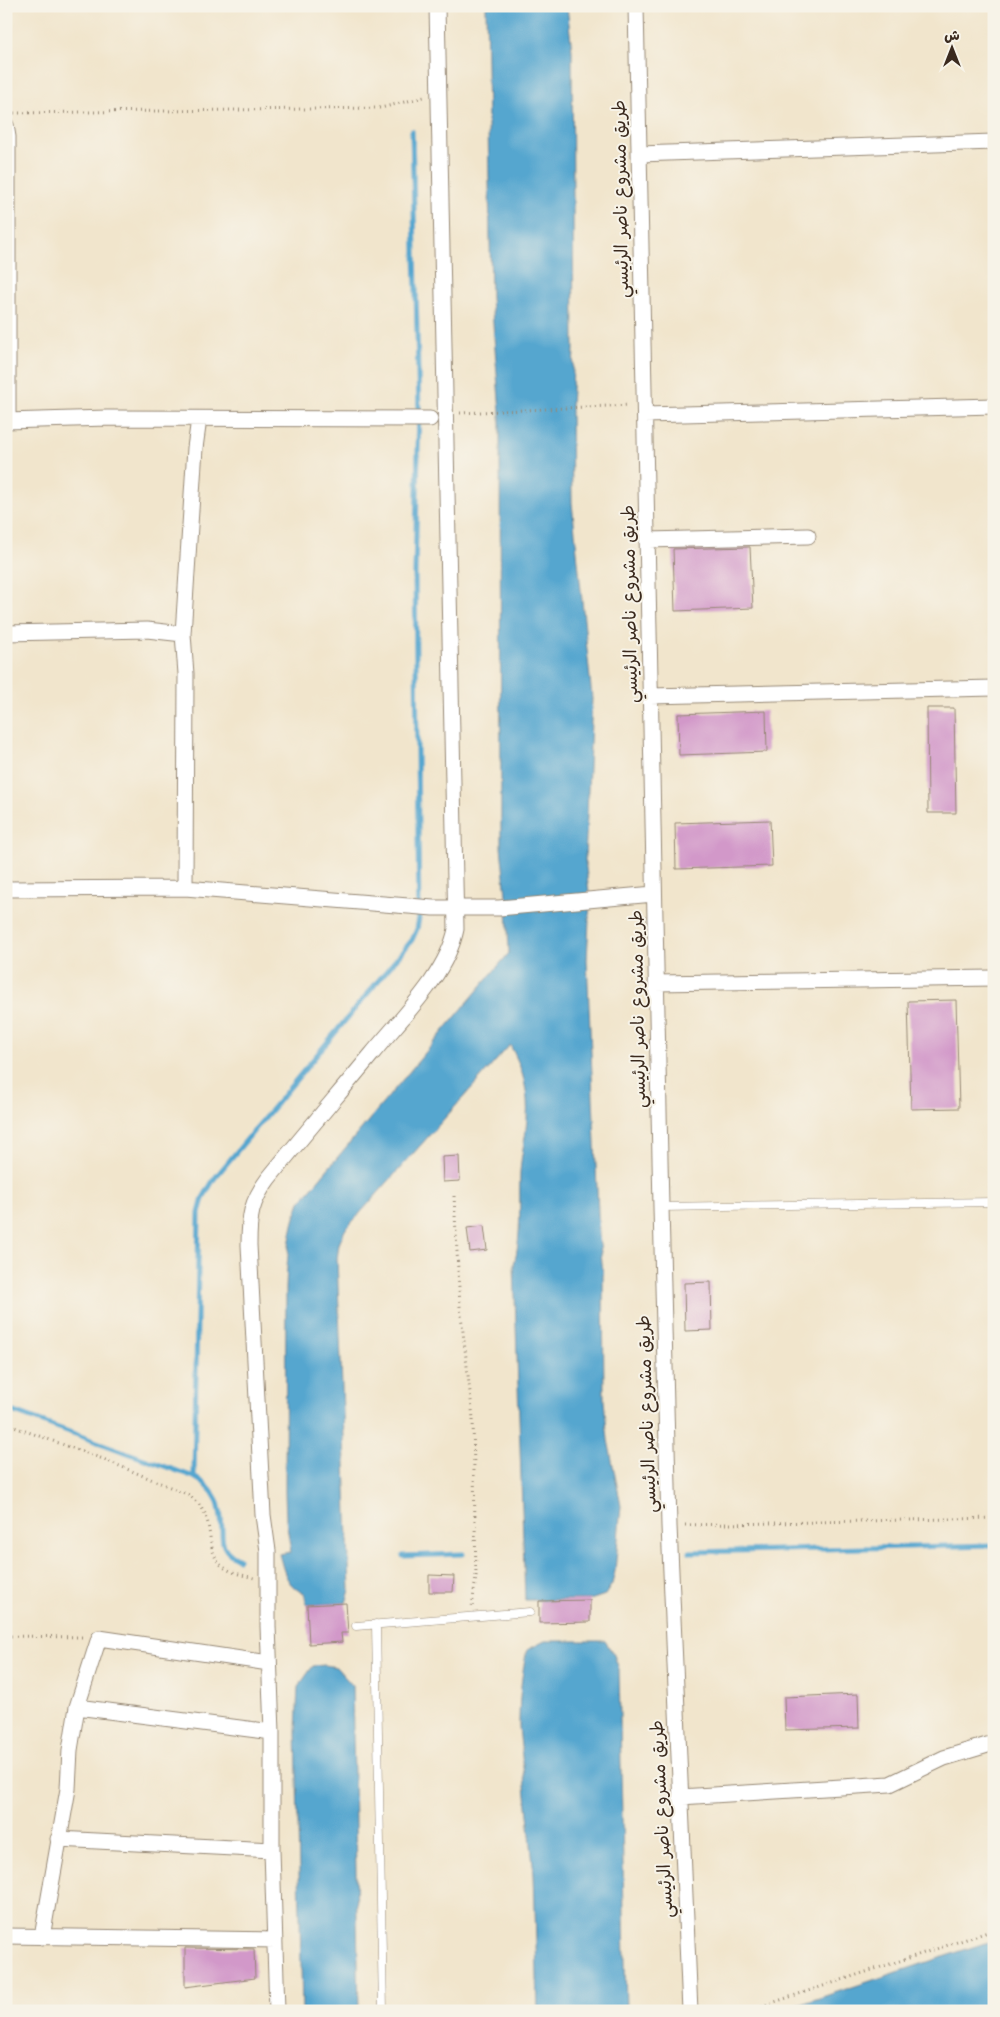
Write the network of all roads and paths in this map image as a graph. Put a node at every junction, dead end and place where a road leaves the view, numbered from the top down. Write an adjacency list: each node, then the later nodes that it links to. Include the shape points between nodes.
1 (437, 6): 3 (street)
2 (636, 6): 7 (street, طريق مشروع ناصر الرئيسي)
3 (438, 94): 4 (path, via 381,108); 23 (street)
4 (6, 113)
5 (6, 125): 13 (street)
6 (994, 142): 7 (street)
7 (639, 154): 9 (street, طريق مشروع ناصر الرئيسي)
8 (994, 406): 9 (street)
9 (644, 410): 10 (path, via 576,408); 15 (street, طريق مشروع ناصر الرئيسي)
10 (497, 412)
11 (199, 419): 12 (street); 13 (street); 17 (street)
12 (430, 419)
13 (7, 421)
14 (808, 536): 15 (street)
15 (648, 540): 19 (street, طريق مشروع ناصر الرئيسي)
16 (6, 633): 17 (street, via 147,630)
17 (183, 634): 20 (street, via 186,674)
18 (994, 688): 19 (street)
19 (650, 696): 22 (street, طريق مشروع ناصر الرئيسي)
20 (185, 888): 21 (street); 23 (street)
21 (6, 889)
22 (654, 894): 23 (street, via 499,908); 25 (street, طريق مشروع ناصر الرئيسي)
23 (456, 908): 32 (street, via 453,941 435,974 268,1178 256,1195 252,1209 249,1245)
24 (994, 978): 25 (street)
25 (656, 983): 28 (street, طريق مشروع ناصر الرئيسي)
26 (454, 1196): 34 (path, via 460,1306 473,1418 476,1576)
27 (994, 1202): 28 (lane)
28 (661, 1207): 31 (street, طريق مشروع ناصر الرئيسي)
29 (6, 1424): 32 (path, via 189,1495 206,1516 214,1554 220,1565 232,1572)
30 (994, 1518): 31 (path)
31 (669, 1526): 43 (street, طريق مشروع ناصر الرئيسي)
32 (268, 1582): 39 (street)
33 (530, 1612): 34 (lane)
34 (470, 1617): 35 (lane)
35 (376, 1624): 36 (lane); 51 (lane)
36 (356, 1626)
37 (6, 1636): 38 (path)
38 (99, 1638): 39 (street); 40 (street)
39 (269, 1663): 41 (street)
40 (77, 1707): 41 (street); 44 (street, via 68,1789)
41 (272, 1732): 45 (street)
42 (994, 1743): 43 (street, via 944,1758 890,1784)
43 (680, 1797): 52 (street, طريق مشروع ناصر الرئيسي)
44 (58, 1840): 45 (street); 48 (street)
45 (272, 1850): 49 (street)
46 (994, 1930): 53 (path)
47 (6, 1936): 48 (street)
48 (42, 1937): 49 (street)
49 (275, 1940): 50 (street)
50 (276, 2011)
51 (383, 2011)
52 (690, 2011)
53 (748, 2011)

